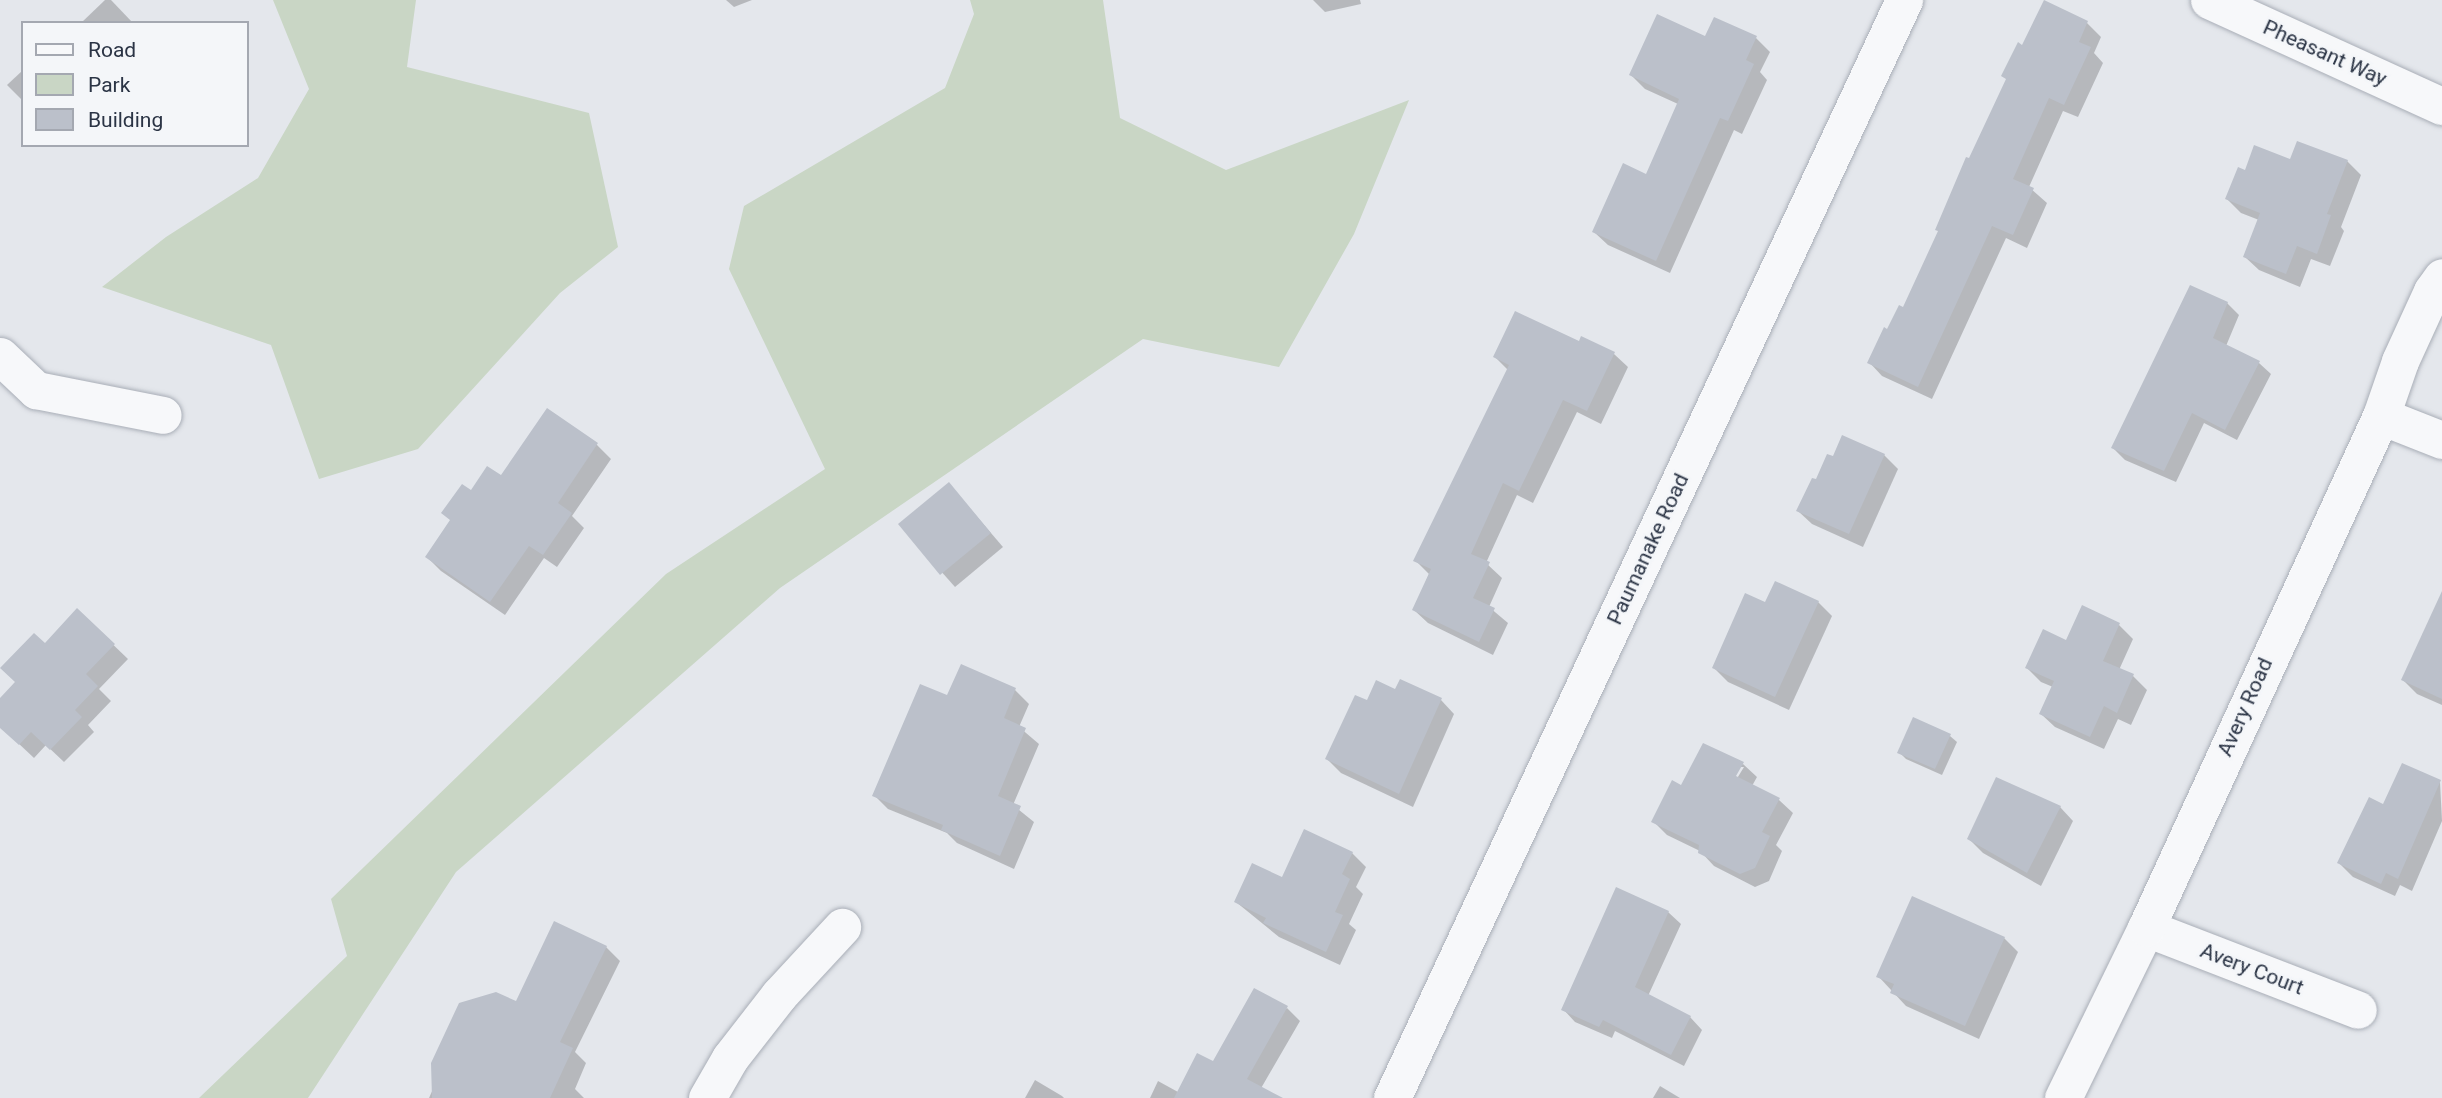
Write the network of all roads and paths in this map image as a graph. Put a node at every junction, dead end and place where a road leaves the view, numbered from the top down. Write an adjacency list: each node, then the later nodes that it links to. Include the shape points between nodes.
1 (1904, 0): 13 (street, Paumanake Road)
2 (2209, 0): 3 (street, Pheasant Way)
3 (2442, 106)
4 (2442, 277): 7 (street, Avery Road, via 2421,313)
5 (0, 356): 6 (street, via 36,390)
6 (163, 415)
7 (2381, 416): 8 (street); 10 (street, Avery Road)
8 (2442, 440)
9 (842, 927): 12 (street, via 779,995 730,1058)
10 (2146, 928): 11 (street, Avery Court); 14 (street, Avery Road)
11 (2358, 1010)
12 (707, 1098)
13 (1392, 1098)
14 (2063, 1098)

